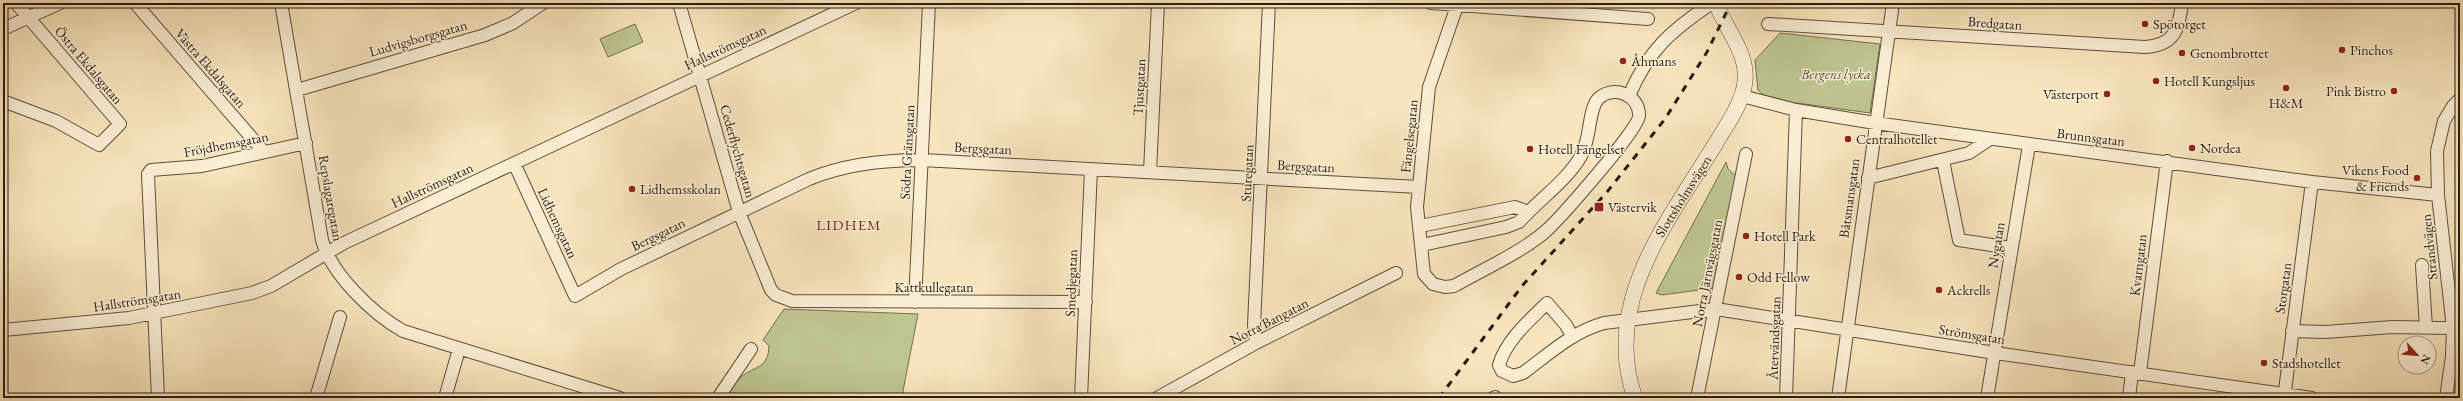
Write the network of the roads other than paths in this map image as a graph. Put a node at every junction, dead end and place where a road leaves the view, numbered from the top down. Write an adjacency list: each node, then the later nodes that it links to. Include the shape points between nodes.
1 (16, 3): 17 (street, Östra Ekdalsgatan)
2 (60, 3): 17 (street)
3 (135, 3): 33 (street, Västra Ekdalsgatan)
4 (281, 3): 23 (street, Repslagaregatan)
5 (543, 3): 23 (street, Ludvigsborgsgatan, via 513,23 485,35)
6 (679, 3): 22 (street, Cederflychtsgatan)
7 (856, 3): 22 (street, Hallströmsgatan)
8 (929, 3): 35 (street, Södra Gränsgatan)
9 (1158, 3): 40 (street, Tjustgatan)
10 (1269, 3): 41 (street, Sturegatan)
11 (1431, 3): 16 (street)
12 (1712, 3): 24 (street, via 1664,39 1638,74)
13 (1716, 3): 25 (street, Slottsholmsvägen, via 1722,20 1744,60 1745,81)
14 (1893, 3): 21 (street, Båtsmansgatan)
15 (2182, 3): 21 (street, Bredgatan, via 2178,25 2170,39 2160,45 2145,47)
16 (1458, 4): 18 (street); 44 (street, Fängelsegatan, via 1429,87)
17 (29, 18): 20 (street); 27 (street, Östra Ekdalsgatan, via 120,124 99,145 56,121)
18 (1648, 19)
19 (1768, 24): 21 (street, Bredgatan)
20 (3, 29)
21 (1890, 31): 29 (street, Båtsmansgatan)
22 (700, 75): 38 (street, Hallströmsgatan); 46 (street, Cederflychtsgatan)
23 (297, 90): 31 (street, Repslagaregatan)
24 (1629, 96): 47 (street, via 1623,92 1614,92 1598,99 1592,112 1589,138 1580,158); 49 (street, Fängelsegatan, via 1636,102 1640,112 1634,129 1547,230 1454,286 1434,284 1424,274)
25 (1742, 96): 28 (street, Brunnsgatan); 61 (street, Slottsholmsvägen, via 1647,256 1631,297)
26 (2460, 98): 45 (street, Strandvägen, via 2452,106 2439,133)
27 (3, 101)
28 (1796, 110): 29 (street, Brunnsgatan); 62 (street, Återvändsgatan)
29 (1875, 123): 30 (street, Brunnsgatan); 42 (street, Båtsmansgatan)
30 (1990, 139): 32 (street, Brunnsgatan); 36 (street, via 1969,153)
31 (306, 143): 33 (street, Fröjdhemsgatan); 51 (street, Repslagaregatan)
32 (2029, 145): 37 (street, Brunnsgatan); 50 (street, Nygatan)
33 (264, 152): 59 (street, Fröjdhemsgatan, via 202,166 151,170 147,179)
34 (1746, 154): 58 (street, Norra Järnvägsgatan)
35 (922, 160): 39 (street, Bergsgatan); 46 (street, Bergsgatan, via 881,161 828,171); 56 (street, Södra Gränsgatan)
36 (1943, 161): 42 (street); 50 (street, via 1959,240)
37 (2167, 161): 43 (street, Brunnsgatan); 73 (street, Kvarngatan)
38 (514, 163): 51 (street, Hallströmsgatan); 54 (street, Lidhemsgatan)
39 (1091, 169): 40 (street, Bergsgatan); 57 (street, Smedjegatan)
40 (1150, 172): 41 (street, Bergsgatan)
41 (1261, 178): 44 (street, Bergsgatan); 69 (street, Sturegatan, via 1254,325)
42 (1868, 178): 66 (street, Båtsmansgatan)
43 (2312, 182): 45 (street, Brunnsgatan); 67 (street, Storgatan)
44 (1419, 187): 48 (street, Fängelsegatan, via 1417,207)
45 (2438, 195): 64 (street, Strandvägen)
46 (739, 212): 54 (street, Bergsgatan, via 621,269); 55 (street, Cederflychtsgatan, via 771,290)
47 (1528, 212): 48 (street, via 1515,207); 49 (street, via 1519,222 1506,227)
48 (1420, 226): 49 (street, Fängelsegatan)
49 (1422, 245)
50 (2011, 248): 72 (street, Nygatan)
51 (326, 254): 59 (street, Hallströmsgatan, via 271,286 252,293); 70 (street, Repslagaregatan, via 350,286 392,325)
52 (2422, 265): 63 (street)
53 (1396, 273): 69 (street, Norra Bangatan)
54 (575, 296)
55 (784, 300): 56 (street, Kattkullegatan)
56 (915, 302): 57 (street, Kattkullegatan)
57 (1086, 302): 80 (street, Smedjegatan)
58 (1716, 309): 61 (street, Strömsgatan); 62 (street, Strömsgatan); 83 (street, Norra Järnvägsgatan)
59 (154, 314): 65 (street, Hallströmsgatan); 75 (street)
60 (340, 317): 76 (street)
61 (1628, 319): 68 (street, Strömsgatan, via 1587,328); 82 (street, Slottsholmsvägen, via 1627,360)
62 (1790, 321): 66 (street, Strömsgatan); 84 (street, Återvändsgatan)
63 (2426, 328): 64 (street); 67 (street)
64 (2453, 328): 89 (street, Strandvägen)
65 (3, 330)
66 (1847, 331): 72 (street, Strömsgatan); 85 (street, Båtsmansgatan)
67 (2292, 331): 74 (street, Storgatan)
68 (1572, 336): 68 (street, Strömsgatan, via 1547,303 1505,350 1499,365 1502,372 1513,376 1522,373)
69 (1256, 343): 81 (street, Norra Bangatan)
70 (459, 349): 77 (street); 78 (street, Repslagaregatan)
71 (751, 349): 79 (street)
72 (1995, 353): 73 (street, Strömsgatan); 86 (street, Nygatan)
73 (2136, 372): 74 (street, Strömsgatan); 87 (street, Kvarngatan)
74 (2284, 396): 88 (street, Strömsgatan)
75 (158, 398)
76 (316, 398)
77 (445, 398)
78 (620, 398)
79 (718, 398)
80 (1081, 398)
81 (1157, 398)
82 (1635, 398)
83 (1697, 398)
84 (1786, 398)
85 (1838, 398)
86 (1988, 398)
87 (2128, 398)
88 (2312, 398)
89 (2446, 398)

